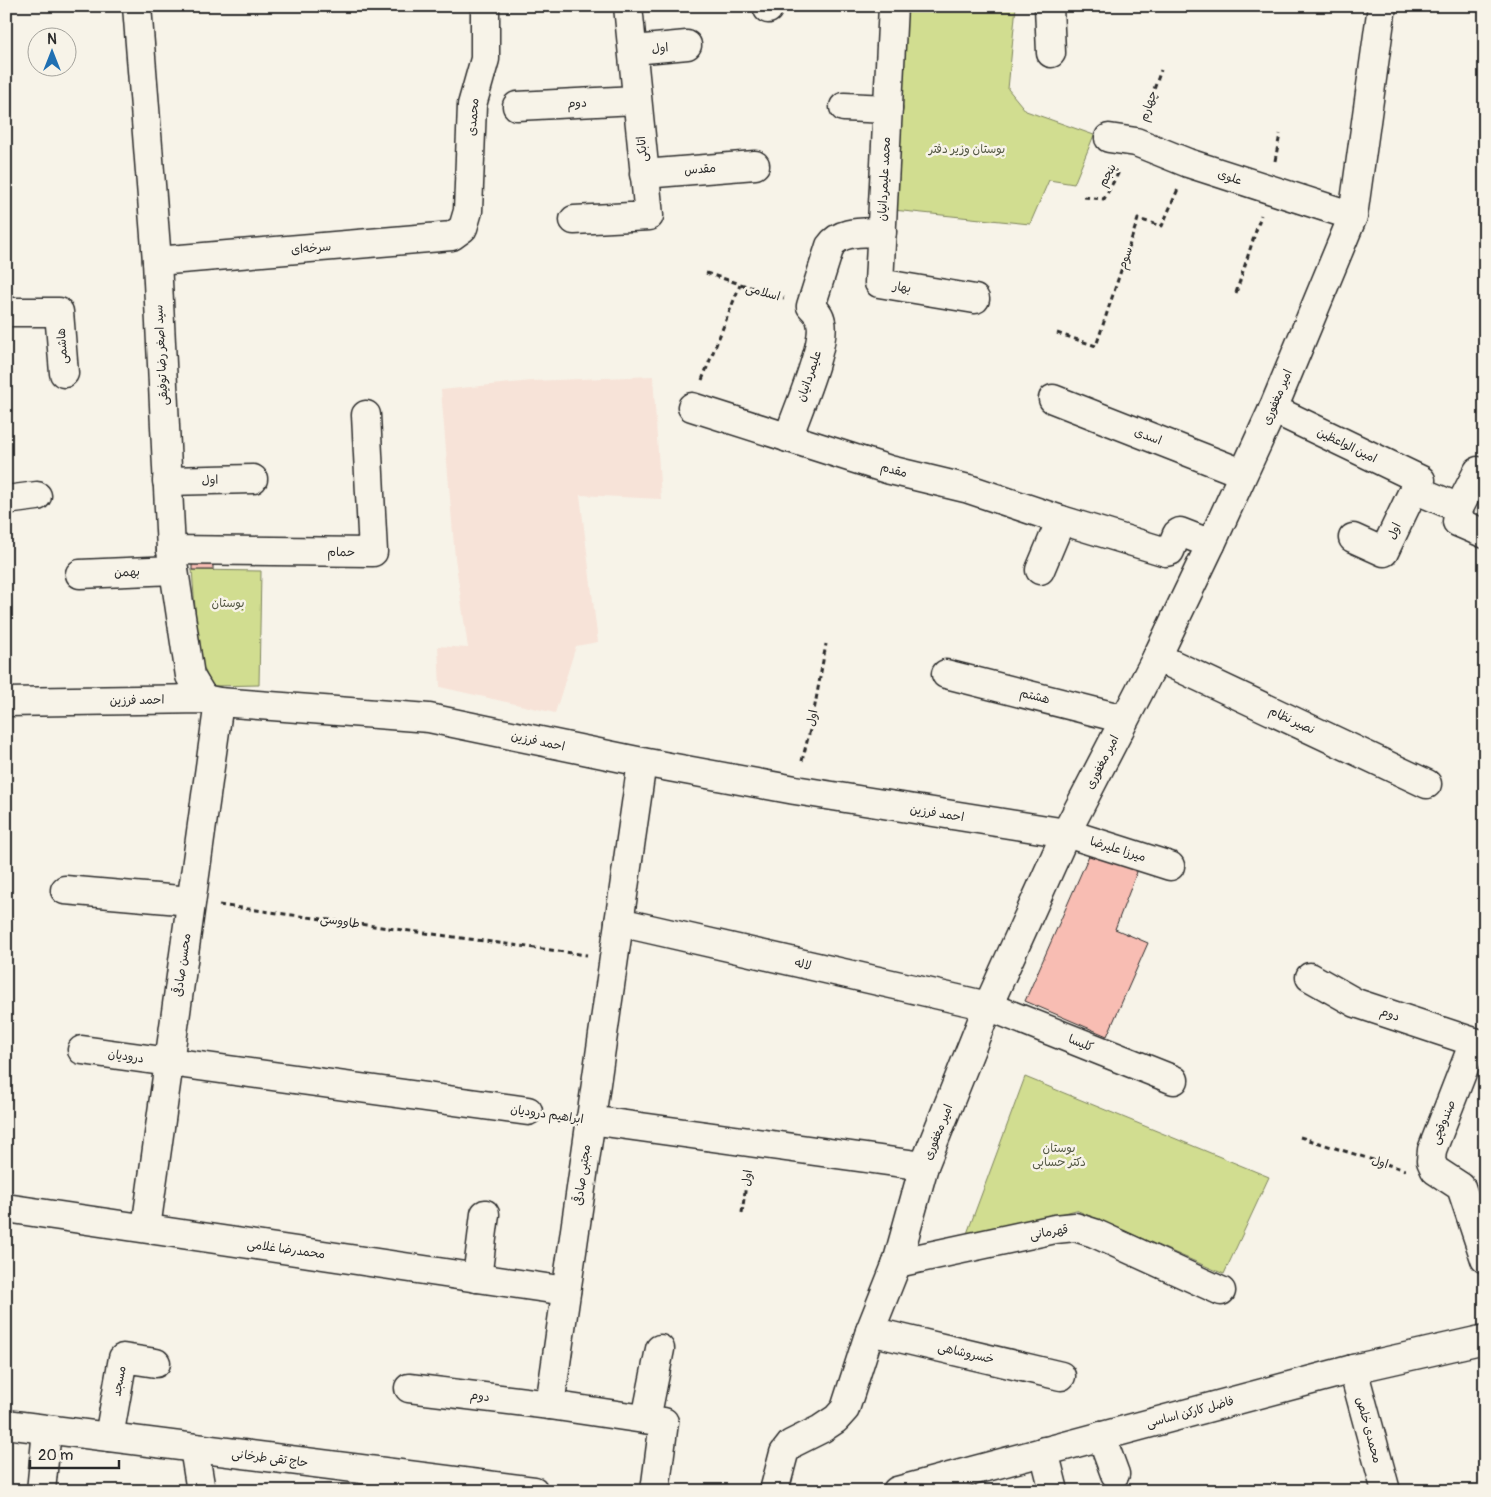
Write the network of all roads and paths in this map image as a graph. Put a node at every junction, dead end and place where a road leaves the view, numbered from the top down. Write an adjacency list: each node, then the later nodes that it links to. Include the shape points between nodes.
1 (137, 6): 26 (street, سید اصغر رضا توفیقی)
2 (485, 6): 24 (street, محمدی, via 485,59 472,105 468,212)
3 (628, 6): 8 (street, اتابکی)
4 (893, 6): 14 (street, محمد علیمردانیان)
5 (1049, 6): 9 (street)
6 (1382, 6): 22 (street, امیر مغفوری)
7 (687, 45): 8 (street, اول)
8 (634, 50): 11 (street, اتابکی)
9 (1051, 53)
10 (1161, 70): 16 (path, چهارم)
11 (636, 100): 12 (street, دوم); 19 (street, اتابکی)
12 (517, 106)
13 (844, 107): 14 (street)
14 (888, 109): 25 (street, محمد علیمردانیان)
15 (1108, 138): 16 (street, علوی)
16 (1136, 142): 17 (street, علوی); 21 (path, پنجم, via 1104,199)
17 (1188, 163): 20 (street, علوی); 33 (path, سوم, via 1162,226 1138,219 1096,346)
18 (755, 164): 19 (street, مقدس)
19 (644, 174): 23 (street, اتابکی, via 649,216)
20 (1270, 191): 22 (street, علوی); 29 (path)
21 (1084, 197)
22 (1352, 216): 37 (street, امیر مغفوری)
23 (574, 220)
24 (463, 228): 26 (street, سرخه‌ای, via 452,236)
25 (882, 232): 30 (street, بهار, via 879,283); 31 (street, محمد علیمردانیان, via 842,235 834,240)
26 (156, 261): 43 (street, سید اصغر رضا توفیقی)
27 (706, 273): 28 (path, اسلامی)
28 (740, 285): 31 (path, اسلامی); 36 (path)
29 (1236, 293)
30 (975, 299)
31 (814, 309): 39 (street, علیمردانیان, via 822,323 822,339)
32 (6, 312): 34 (street, هاشمی, via 59,312)
33 (1056, 332)
34 (64, 372)
35 (1053, 399): 40 (street, اسدی)
36 (692, 407): 39 (street, مقدم)
37 (1273, 409): 40 (street, امیر مغفوری); 44 (street, امین الواعظین)
38 (366, 415): 52 (street, حمام, via 373,552)
39 (788, 438): 48 (street, مقدم, via 890,470 969,489)
40 (1242, 473): 51 (street, امیر مغفوری)
41 (1485, 473): 47 (street, via 1478,471)
42 (253, 479): 43 (street, اول)
43 (168, 481): 52 (street, سید اصغر رضا توفیقی)
44 (1417, 484): 47 (street, امین الواعظین); 50 (street, اول, via 1384,552)
45 (37, 496): 46 (street)
46 (6, 500)
47 (1459, 508): 49 (street, via 1457,522)
48 (1061, 520): 51 (street, مقدم, via 1166,552 1170,551 1180,532); 53 (street)
49 (1485, 534)
50 (1352, 538)
51 (1211, 544): 56 (street, امیر مغفوری)
52 (172, 560): 54 (street, بهمن); 58 (street, سید اصغر رضا توفیقی, via 190,676)
53 (1040, 570)
54 (80, 574)
55 (826, 644): 63 (path, اول, via 812,722)
56 (1157, 657): 60 (street, امیر مغفوری); 62 (street, نصیر نظام)
57 (946, 674): 60 (street, هشتم)
58 (212, 700): 59 (street, احمد فرزین); 61 (street, احمد فرزین, via 429,718); 67 (street, محسن صادقی)
59 (6, 702)
60 (1124, 719): 64 (street, امیر مغفوری)
61 (642, 762): 63 (street, احمد فرزین); 68 (street, مجتبی صادقی)
62 (1427, 784)
63 (795, 790): 64 (street, احمد فرزین)
64 (1066, 833): 65 (street, میرزا علیرضا); 71 (street, امیر مغفوری)
65 (1170, 866)
66 (65, 890): 67 (street)
67 (191, 901): 69 (path, طاووسی); 74 (street, محسن صادقی)
68 (619, 922): 69 (street, مجتبی صادقی); 71 (street, لاله)
69 (613, 959): 77 (street, مجتبی صادقی)
70 (1310, 977): 72 (street, دوم, via 1356,1003)
71 (988, 1006): 75 (street, کلیسا); 80 (street, امیر مغفوری)
72 (1480, 1044): 86 (street, صندوقچی, via 1432,1150 1431,1161 1435,1170 1461,1187)
73 (82, 1050): 74 (street, درودیان)
74 (169, 1061): 76 (street, ابراهیم درودیان); 85 (street, محسن صادقی)
75 (1174, 1080)
76 (528, 1111)
77 (590, 1120): 79 (street, ابراهیم درودیان); 89 (street, مجتبی صادقی)
78 (1300, 1137): 81 (path, اول)
79 (752, 1142): 80 (street, ابراهیم درودیان); 83 (path, اول)
80 (924, 1166): 87 (street, امیر مغفوری)
81 (1413, 1172)
82 (6, 1208): 85 (street, محمدرضا غلامی)
83 (742, 1213)
84 (485, 1214): 88 (street)
85 (146, 1228): 88 (street, محمدرضا غلامی)
86 (1485, 1258)
87 (897, 1263): 90 (street, قهرمانی, via 1076,1228 1094,1233); 91 (street, امیر مغفوری)
88 (477, 1278): 89 (street, محمدرضا غلامی)
89 (566, 1291): 98 (street, مجتبی صادقی)
90 (1221, 1291)
91 (870, 1331): 96 (street, خسروشاهی); 112 (street, امیر مغفوری, via 845,1409 822,1429 791,1444 784,1453)
92 (1485, 1339): 95 (street, فاضل کارکن اساسی)
93 (660, 1348): 99 (street)
94 (156, 1363): 103 (street, مسجد, via 123,1358)
95 (1353, 1369): 102 (street, فاضل کارکن اساسی); 115 (street, محمدی خلص)
96 (1061, 1376)
97 (409, 1388): 98 (street, دوم)
98 (550, 1405): 99 (street)
99 (646, 1419): 111 (street, via 664,1422)
100 (6, 1424): 101 (street, حاج تقی طرخانی)
101 (47, 1430): 103 (street, حاج تقی طرخانی); 108 (street)
102 (1101, 1436): 105 (street, فاضل کارکن اساسی); 106 (street)
103 (109, 1438): 104 (street, حاج تقی طرخانی)
104 (194, 1448): 109 (street); 110 (street, حاج تقی طرخانی)
105 (1044, 1451): 107 (street, فاضل کارکن اساسی); 114 (street)
106 (1115, 1474)
107 (971, 1481): 113 (street, فاضل کارکن اساسی)
108 (41, 1491)
109 (201, 1491)
110 (534, 1491)
111 (655, 1491)
112 (774, 1491)
113 (897, 1491)
114 (1054, 1491)
115 (1386, 1491)

